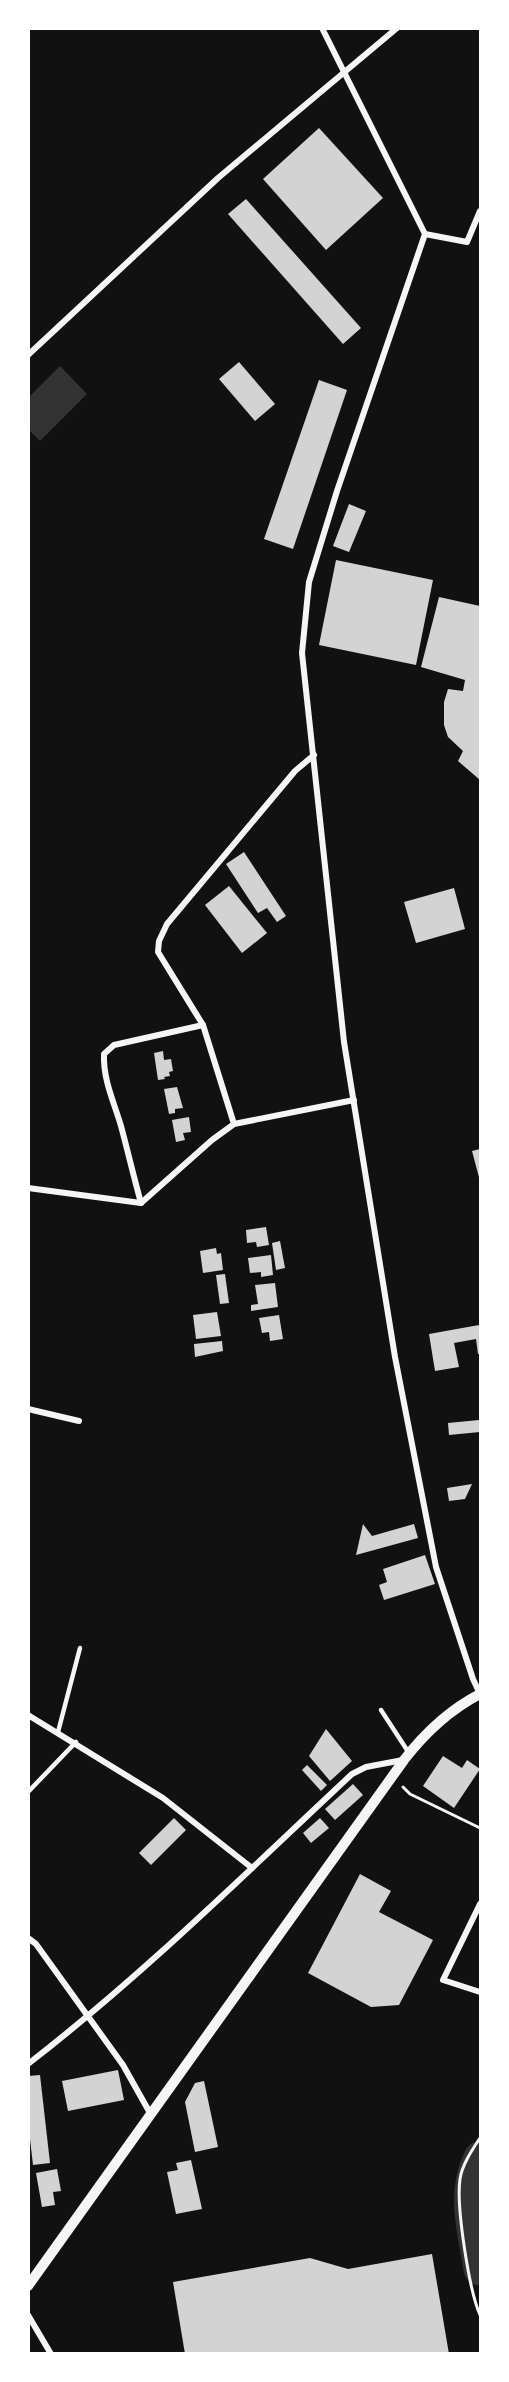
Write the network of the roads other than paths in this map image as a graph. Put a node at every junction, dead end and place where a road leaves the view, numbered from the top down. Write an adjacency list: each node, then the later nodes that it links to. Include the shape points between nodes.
1 (322, 28): 3 (street)
2 (397, 28): 3 (street)
3 (345, 73): 5 (street); 6 (street, via 218,178)
4 (480, 211): 5 (street, via 466,242)
5 (425, 234): 7 (street, via 309,582 302,652)
6 (28, 355)
7 (314, 755): 8 (street, via 295,771 167,924 159,941 158,952); 9 (street, via 344,1042)
8 (203, 1025): 10 (street); 12 (street, via 114,1045 104,1054 110,1095)
9 (354, 1100): 10 (street); 16 (street, via 395,1358 436,1568)
10 (234, 1124): 12 (street)
11 (28, 1188): 12 (street)
12 (141, 1203)
13 (28, 1409): 14 (street)
14 (79, 1421)
15 (80, 1648): 19 (lane)
16 (480, 1694): 21 (street, via 444,1719)
17 (381, 1710): 21 (lane)
18 (28, 1715): 19 (street)
19 (58, 1732): 20 (street)
20 (75, 1742): 22 (lane); 23 (street, via 163,1798)
21 (407, 1756): 23 (street, via 352,1774); 29 (street)
22 (28, 1792)
23 (252, 1869): 27 (street)
24 (480, 1904): 26 (street, via 443,1980)
25 (28, 1938): 27 (street)
26 (480, 1992)
27 (88, 2018): 28 (street); 29 (street, via 123,2065)
28 (28, 2064)
29 (150, 2113): 30 (street)
30 (28, 2286)
31 (28, 2316): 32 (street)
32 (51, 2354)

